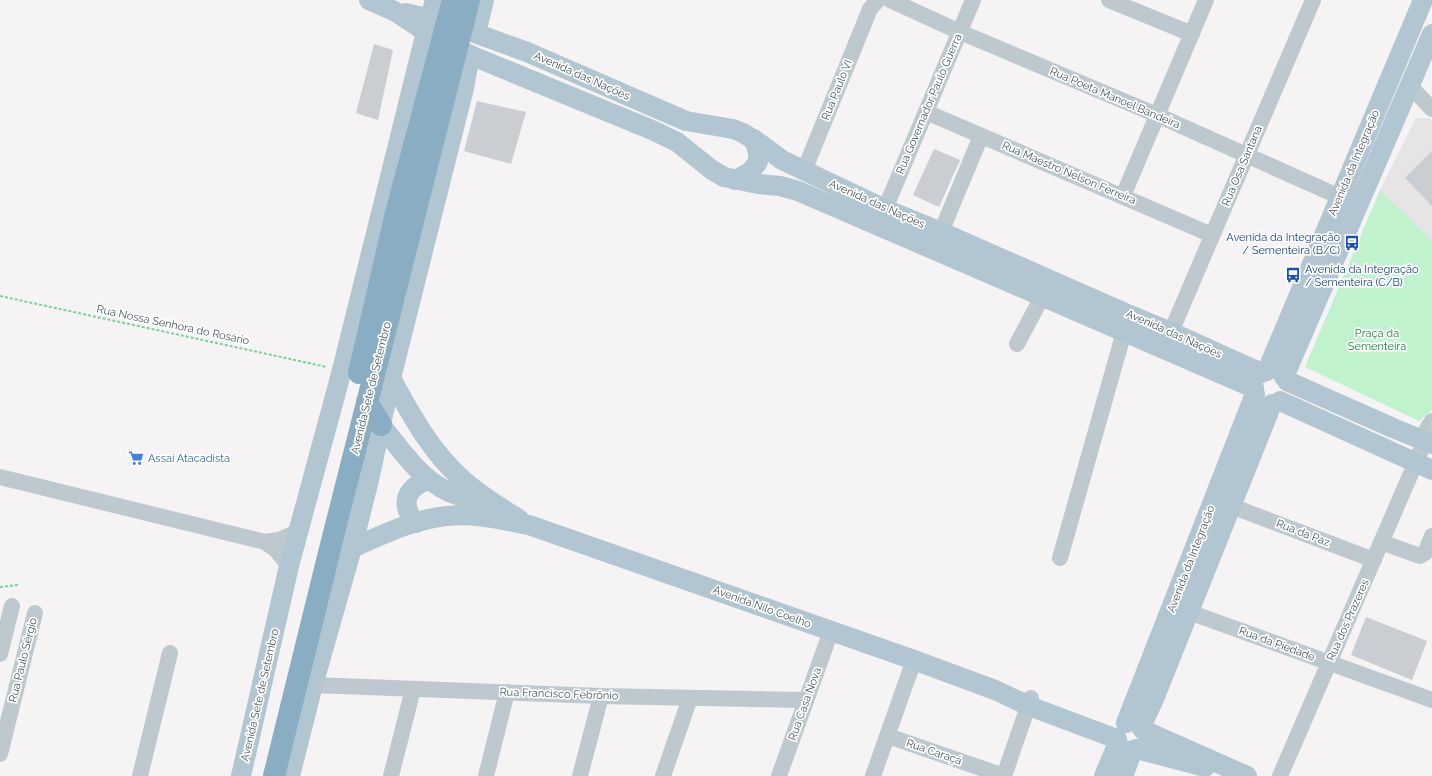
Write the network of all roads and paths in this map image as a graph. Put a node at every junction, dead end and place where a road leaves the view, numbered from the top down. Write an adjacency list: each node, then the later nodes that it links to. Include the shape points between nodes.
1 (369, 0): 12 (main road, via 394,11)
2 (453, 0): 57 (highway, Avenida Sete de Setembro, via 396,213)
3 (469, 0): 43 (highway, Avenida Sete de Setembro)
4 (484, 0): 16 (main road)
5 (890, 0): 13 (street, Rua Poeta Manoel Bandeira)
6 (973, 0): 13 (street, Rua Governador Paulo Guerra)
7 (1109, 0): 14 (street)
8 (1206, 0): 14 (street)
9 (1313, 0): 26 (street, Rua Osa Santana)
10 (1423, 0): 30 (main road, Avenida da Integração)
11 (874, 5): 27 (street, Rua Paulo VI)
12 (431, 16): 16 (main road, Avenida das Nações); 17 (main road, Avenida das Nações); 40 (main road, Avenida Sete de Setembro)
13 (960, 32): 22 (street, Rua Governador Paulo Guerra); 23 (street, Rua Poeta Manoel Bandeira)
14 (1192, 34): 23 (street)
15 (1432, 34): 19 (main road, Avenida da Integração)
16 (484, 36): 25 (main road, Avenida das Nações, via 686,121 733,129)
17 (470, 55): 18 (main road, Avenida das Nações); 20 (main road, Avenida Sete de Setembro)
18 (492, 64): 20 (main road, via 474,73); 28 (main road, Avenida das Nações, via 652,130 677,142 712,170)
19 (1410, 86): 21 (street); 42 (main road, Avenida da Integração)
20 (464, 88): 41 (main road, Avenida Sete de Setembro)
21 (1432, 108)
22 (926, 112): 24 (street, Rua Maestro Nelson Ferreira); 31 (street, Rua Governador Paulo Guerra)
23 (1157, 115): 26 (street, Rua Poeta Manoel Bandeira); 29 (street)
24 (981, 136): 29 (street, Rua Maestro Nelson Ferreira); 32 (street)
25 (754, 139): 27 (main road, Avenida das Nações, via 782,160); 28 (main road, via 758,162 750,172)
26 (1246, 155): 30 (street, Rua Poeta Manoel Bandeira); 33 (street, Rua Osa Santana)
27 (804, 171): 31 (main road, Avenida das Nações)
28 (735, 180): 36 (main road, Avenida das Nações, via 798,191)
29 (1123, 196): 33 (street, Rua Maestro Nelson Ferreira)
30 (1340, 197): 42 (main road, Avenida da Integração)
31 (884, 209): 32 (main road, Avenida das Nações)
32 (942, 232): 34 (main road, Avenida das Nações)
33 (1212, 235): 38 (street, Rua Osa Santana)
34 (1045, 278): 36 (street); 37 (main road, Avenida das Nações)
35 (0, 296): 40 (path, Rua Nossa Senhora do Rosário)
36 (1042, 297): 37 (main road, Avenida das Nações); 39 (street)
37 (1124, 322): 38 (main road, Avenida das Nações); 42 (main road, Avenida das Nações); 61 (street)
38 (1171, 332): 42 (main road, Avenida das Nações)
39 (1017, 344)
40 (342, 370): 55 (main road, Avenida Sete de Setembro)
41 (391, 378): 46 (main road, Avenida Sete de Setembro); 51 (main road, via 412,417 442,459 464,481)
42 (1268, 381): 44 (main road, via 1263,402); 44 (main road, Avenida da Integração, via 1287,393); 47 (main road, Avenida das Nações); 83 (main road, Avenida da Integração)
43 (367, 402): 46 (highway); 57 (highway, Avenida Sete de Setembro)
44 (1276, 403): 48 (main road); 52 (main road, Avenida da Integração)
45 (1432, 421): 47 (street, Rua dos Prazeres, via 1427,429)
46 (381, 425): 50 (main road); 60 (main road, Avenida Sete de Setembro)
47 (1428, 442): 48 (street, Rua dos Prazeres)
48 (1423, 466): 59 (street, Rua dos Prazeres)
49 (0, 477): 58 (street)
50 (429, 480): 51 (main road, via 460,496); 53 (main road, via 414,487 407,498 406,509)
51 (491, 502): 54 (main road)
52 (1231, 506): 62 (street, Rua da Paz); 68 (main road, Avenida da Integração)
53 (416, 523): 54 (main road, via 446,516 466,516); 60 (main road)
54 (529, 525): 69 (main road, Avenida Nilo Coelho)
55 (299, 531): 58 (street); 63 (main road, Avenida Sete de Setembro)
56 (1432, 536): 59 (street, via 1425,553 1420,556)
57 (326, 539): 84 (highway, Avenida Sete de Setembro); 88 (highway, Avenida Sete de Setembro)
58 (266, 542): 63 (street)
59 (1381, 542): 62 (street, Rua dos Prazeres)
60 (352, 548): 74 (main road, Avenida Sete de Setembro)
61 (1060, 558)
62 (1374, 560): 73 (street, Rua dos Prazeres)
63 (289, 566): 87 (main road, Avenida Sete de Setembro)
64 (18, 585): 65 (path)
65 (0, 588)
66 (12, 606): 71 (street)
67 (35, 612): 85 (street, Rua Paulo Sérgio)
68 (1189, 612): 73 (street, Rua da Piedade); 83 (main road, Avenida da Integração)
69 (831, 632): 72 (main road, Avenida Nilo Coelho); 79 (street, Rua Casa Nova)
70 (170, 653): 86 (street)
71 (0, 654)
72 (914, 660): 81 (main road, Avenida Nilo Coelho); 82 (street)
73 (1329, 663): 80 (street, Rua da Piedade); 102 (street, Rua dos Prazeres)
74 (313, 685): 75 (street, Rua Francisco Febrônio); 91 (main road, Avenida Sete de Setembro)
75 (413, 689): 76 (street, Rua Francisco Febrônio); 92 (street)
76 (507, 692): 77 (street, Rua Francisco Febrônio); 93 (street)
77 (601, 696): 78 (street, Rua Francisco Febrônio); 94 (street)
78 (690, 698): 79 (street, Rua Francisco Febrônio); 95 (street)
79 (806, 700): 96 (street, Rua Casa Nova)
80 (1432, 700)
81 (1030, 702): 83 (main road, Avenida Nilo Coelho); 98 (street)
82 (888, 736): 97 (street); 98 (street, Rua Caraçá)
83 (1130, 736): 99 (main road, Avenida da Integração); 100 (main road, Avenida da Integração); 101 (main road, Avenida Nilo Coelho)
84 (284, 738): 89 (highway, Avenida Sete de Setembro); 90 (highway)
85 (0, 754)
86 (140, 776)
87 (241, 776)
88 (261, 776)
89 (274, 776)
90 (286, 776)
91 (290, 776)
92 (391, 776)
93 (486, 776)
94 (580, 776)
95 (663, 776)
96 (779, 776)
97 (874, 776)
98 (1004, 776)
99 (1104, 776)
100 (1123, 776)
101 (1246, 776)
102 (1280, 776)

